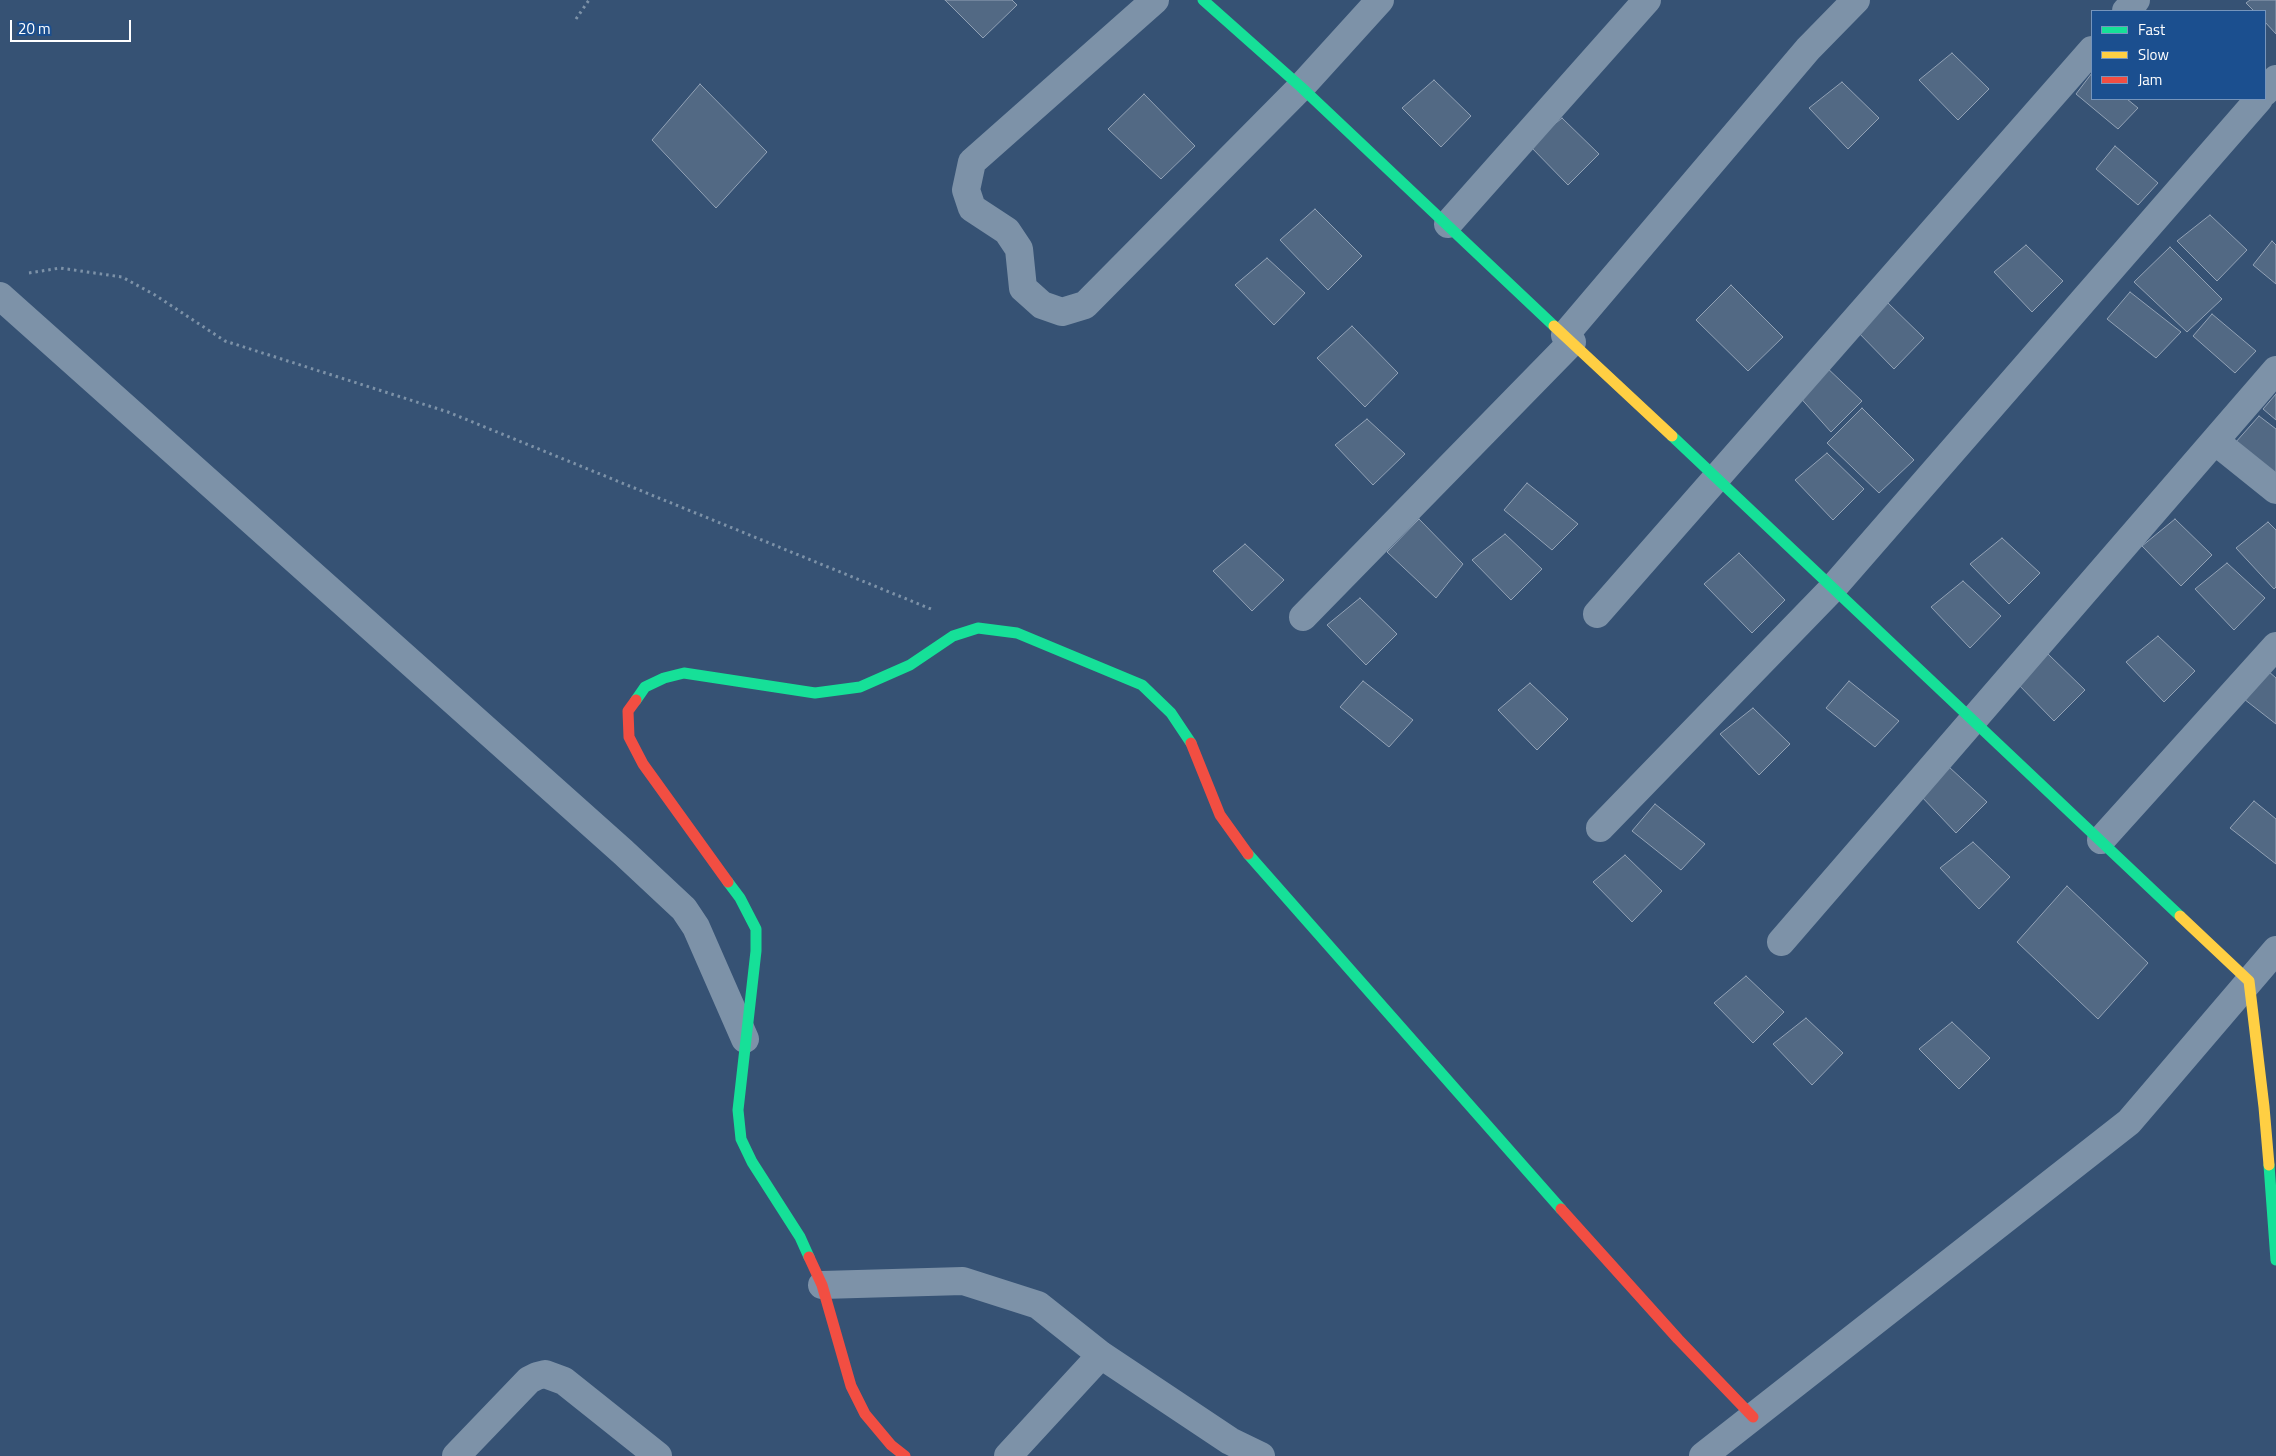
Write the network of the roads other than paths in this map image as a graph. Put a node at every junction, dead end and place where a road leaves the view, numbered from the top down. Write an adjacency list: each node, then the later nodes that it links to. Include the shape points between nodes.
1 (1155, 0): 10 (street, via 972,162 966,190 972,208 1007,230 1019,249 1024,288 1042,305 1062,312 1085,305)
2 (1203, 0): 10 (street)
3 (1380, 0): 10 (street)
4 (1647, 0): 13 (street)
5 (1856, 0): 15 (street, via 1808,49)
6 (2136, 0): 7 (street)
7 (2127, 10)
8 (2091, 51): 18 (street)
9 (2276, 79): 11 (street)
10 (1302, 87): 13 (street)
11 (2266, 91)
12 (2258, 100): 20 (street)
13 (1448, 224): 15 (street)
14 (0, 296): 30 (street, via 684,909 696,927)
15 (1568, 338): 18 (street); 22 (street)
16 (2276, 370): 17 (street)
17 (2215, 441): 19 (street); 24 (street)
18 (1716, 478): 20 (street); 21 (street)
19 (2276, 490)
20 (1832, 589): 24 (street); 25 (street)
21 (1597, 614)
22 (1303, 618)
23 (2276, 646): 26 (street)
24 (1973, 721): 26 (street); 27 (street)
25 (1600, 828)
26 (2101, 840): 29 (street)
27 (1781, 942)
28 (2276, 950): 29 (street)
29 (2249, 981): 31 (street, via 2264,1107); 34 (street, via 2129,1122)
30 (745, 1039): 32 (street, via 738,1110 742,1139 752,1162 800,1237); 34 (street, via 756,929 740,898 644,764 629,737 628,710 645,687 684,673 815,693 860,687 910,665 953,636 978,628 1017,633 1142,685 1171,713 1189,738 1220,815 1248,855 1612,1266)
31 (2276, 1260)
32 (822, 1285): 33 (street, via 963,1282 1038,1305); 37 (street, via 851,1386 865,1414 891,1445)
33 (1101, 1355): 38 (street); 39 (street, via 1230,1441)
34 (1753, 1417): 40 (street)
35 (456, 1456): 36 (street, via 529,1380 545,1374 564,1381)
36 (658, 1456)
37 (905, 1456)
38 (1008, 1456)
39 (1261, 1456)
40 (1703, 1456)

